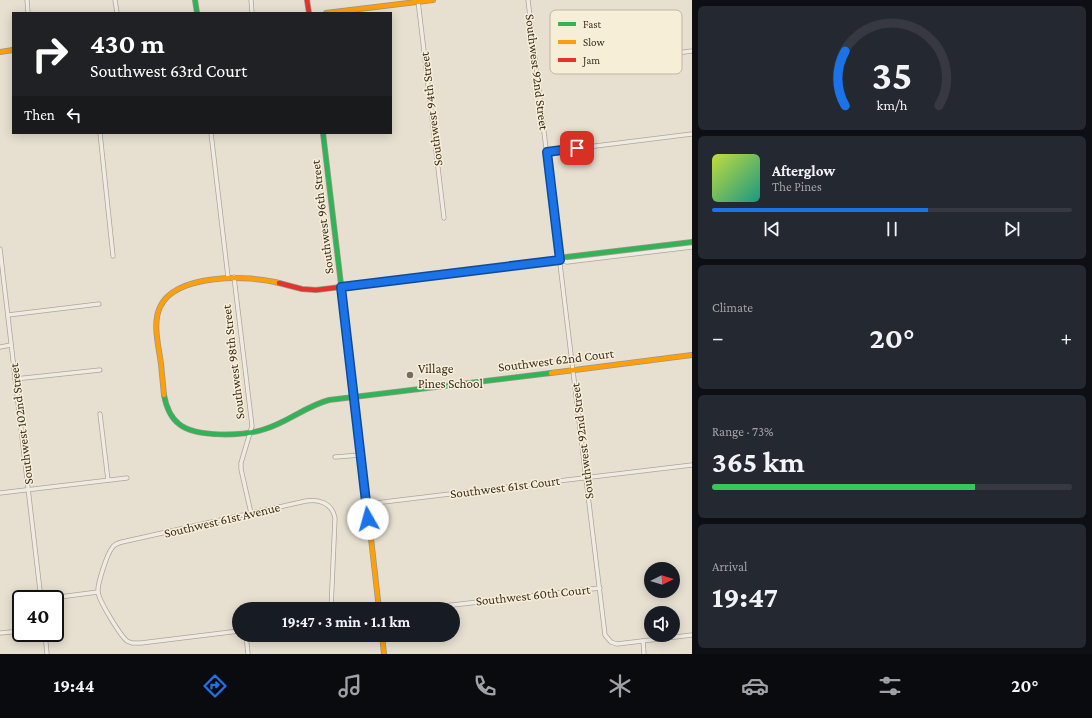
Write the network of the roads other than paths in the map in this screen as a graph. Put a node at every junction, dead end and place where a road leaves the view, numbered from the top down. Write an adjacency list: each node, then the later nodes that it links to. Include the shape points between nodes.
1 (27, 0): 9 (street)
2 (116, 0): 10 (street)
3 (195, 0): 11 (street)
4 (251, 0): 12 (street)
5 (307, 0): 13 (street)
6 (433, 0): 8 (street)
7 (528, 0): 23 (street, Southwest 92nd Street)
8 (418, 1): 14 (street); 24 (street, Southwest 94th Street)
9 (28, 12)
10 (117, 12)
11 (197, 12)
12 (252, 12)
13 (309, 12)
14 (334, 12)
15 (12, 50): 17 (street)
16 (692, 51): 18 (street)
17 (0, 52)
18 (682, 52)
19 (100, 134): 27 (street)
20 (211, 134): 30 (street)
21 (323, 134): 32 (street, Southwest 96th Street)
22 (692, 134): 23 (street)
23 (547, 152): 28 (street, Southwest 92nd Street)
24 (444, 218)
25 (690, 244): 28 (street)
26 (0, 249): 29 (street, Southwest 102nd Street)
27 (113, 256)
28 (560, 260): 32 (street); 38 (street, Southwest 92nd Street)
29 (1, 273): 34 (street, Southwest 102nd Street)
30 (228, 277): 31 (street); 43 (street, Southwest 62nd Court, via 177,289 160,306 156,324 163,393 171,417 182,426 200,433)
31 (234, 277): 32 (street, via 267,280 308,290); 43 (street, Southwest 98th Street)
32 (341, 287): 41 (street, Southwest 96th Street)
33 (99, 304): 34 (street)
34 (8, 315): 35 (street, Southwest 102nd Street)
35 (11, 345): 36 (street); 40 (street, Southwest 102nd Street)
36 (0, 347)
37 (692, 355): 38 (street, Southwest 62nd Court)
38 (573, 369): 41 (street, Southwest 62nd Court); 48 (street, Southwest 92nd Street)
39 (100, 370): 40 (street)
40 (15, 379): 50 (street, Southwest 102nd Street)
41 (354, 396): 43 (street, Southwest 62nd Court, via 312,404 271,427); 44 (street, Southwest 96th Street)
42 (100, 414): 49 (street)
43 (251, 432): 53 (street, Southwest 98th Street, via 241,466)
44 (361, 455): 45 (street); 52 (street, Southwest 96th Street)
45 (335, 457)
46 (692, 465): 48 (street, Southwest 61st Court)
47 (127, 478): 49 (street)
48 (586, 478): 52 (street, Southwest 61st Court); 54 (street, Southwest 92nd Street)
49 (108, 480): 50 (street)
50 (28, 489): 51 (street); 55 (street, Southwest 102nd Street)
51 (0, 492)
52 (367, 504): 59 (street, Southwest 96th Street)
53 (251, 513): 56 (street, Southwest 61st Avenue, via 116,544 107,558); 58 (street, Southwest 61st Avenue, via 310,500 323,502 331,509 335,522)
54 (600, 588): 60 (street, Southwest 60th Court); 65 (street, Southwest 92nd Street, via 606,635 610,642 616,644)
55 (40, 590)
56 (98, 592): 57 (street); 62 (street, via 120,633 129,642 141,643)
57 (64, 596)
58 (331, 602)
59 (378, 602)
60 (460, 604)
61 (12, 632): 63 (street)
62 (232, 632)
63 (0, 633)
64 (692, 635): 65 (street)
65 (643, 641): 72 (street)
66 (46, 642): 69 (street)
67 (247, 642): 70 (street)
68 (383, 642): 71 (street)
69 (47, 654)
70 (248, 654)
71 (384, 654)
72 (644, 654)

